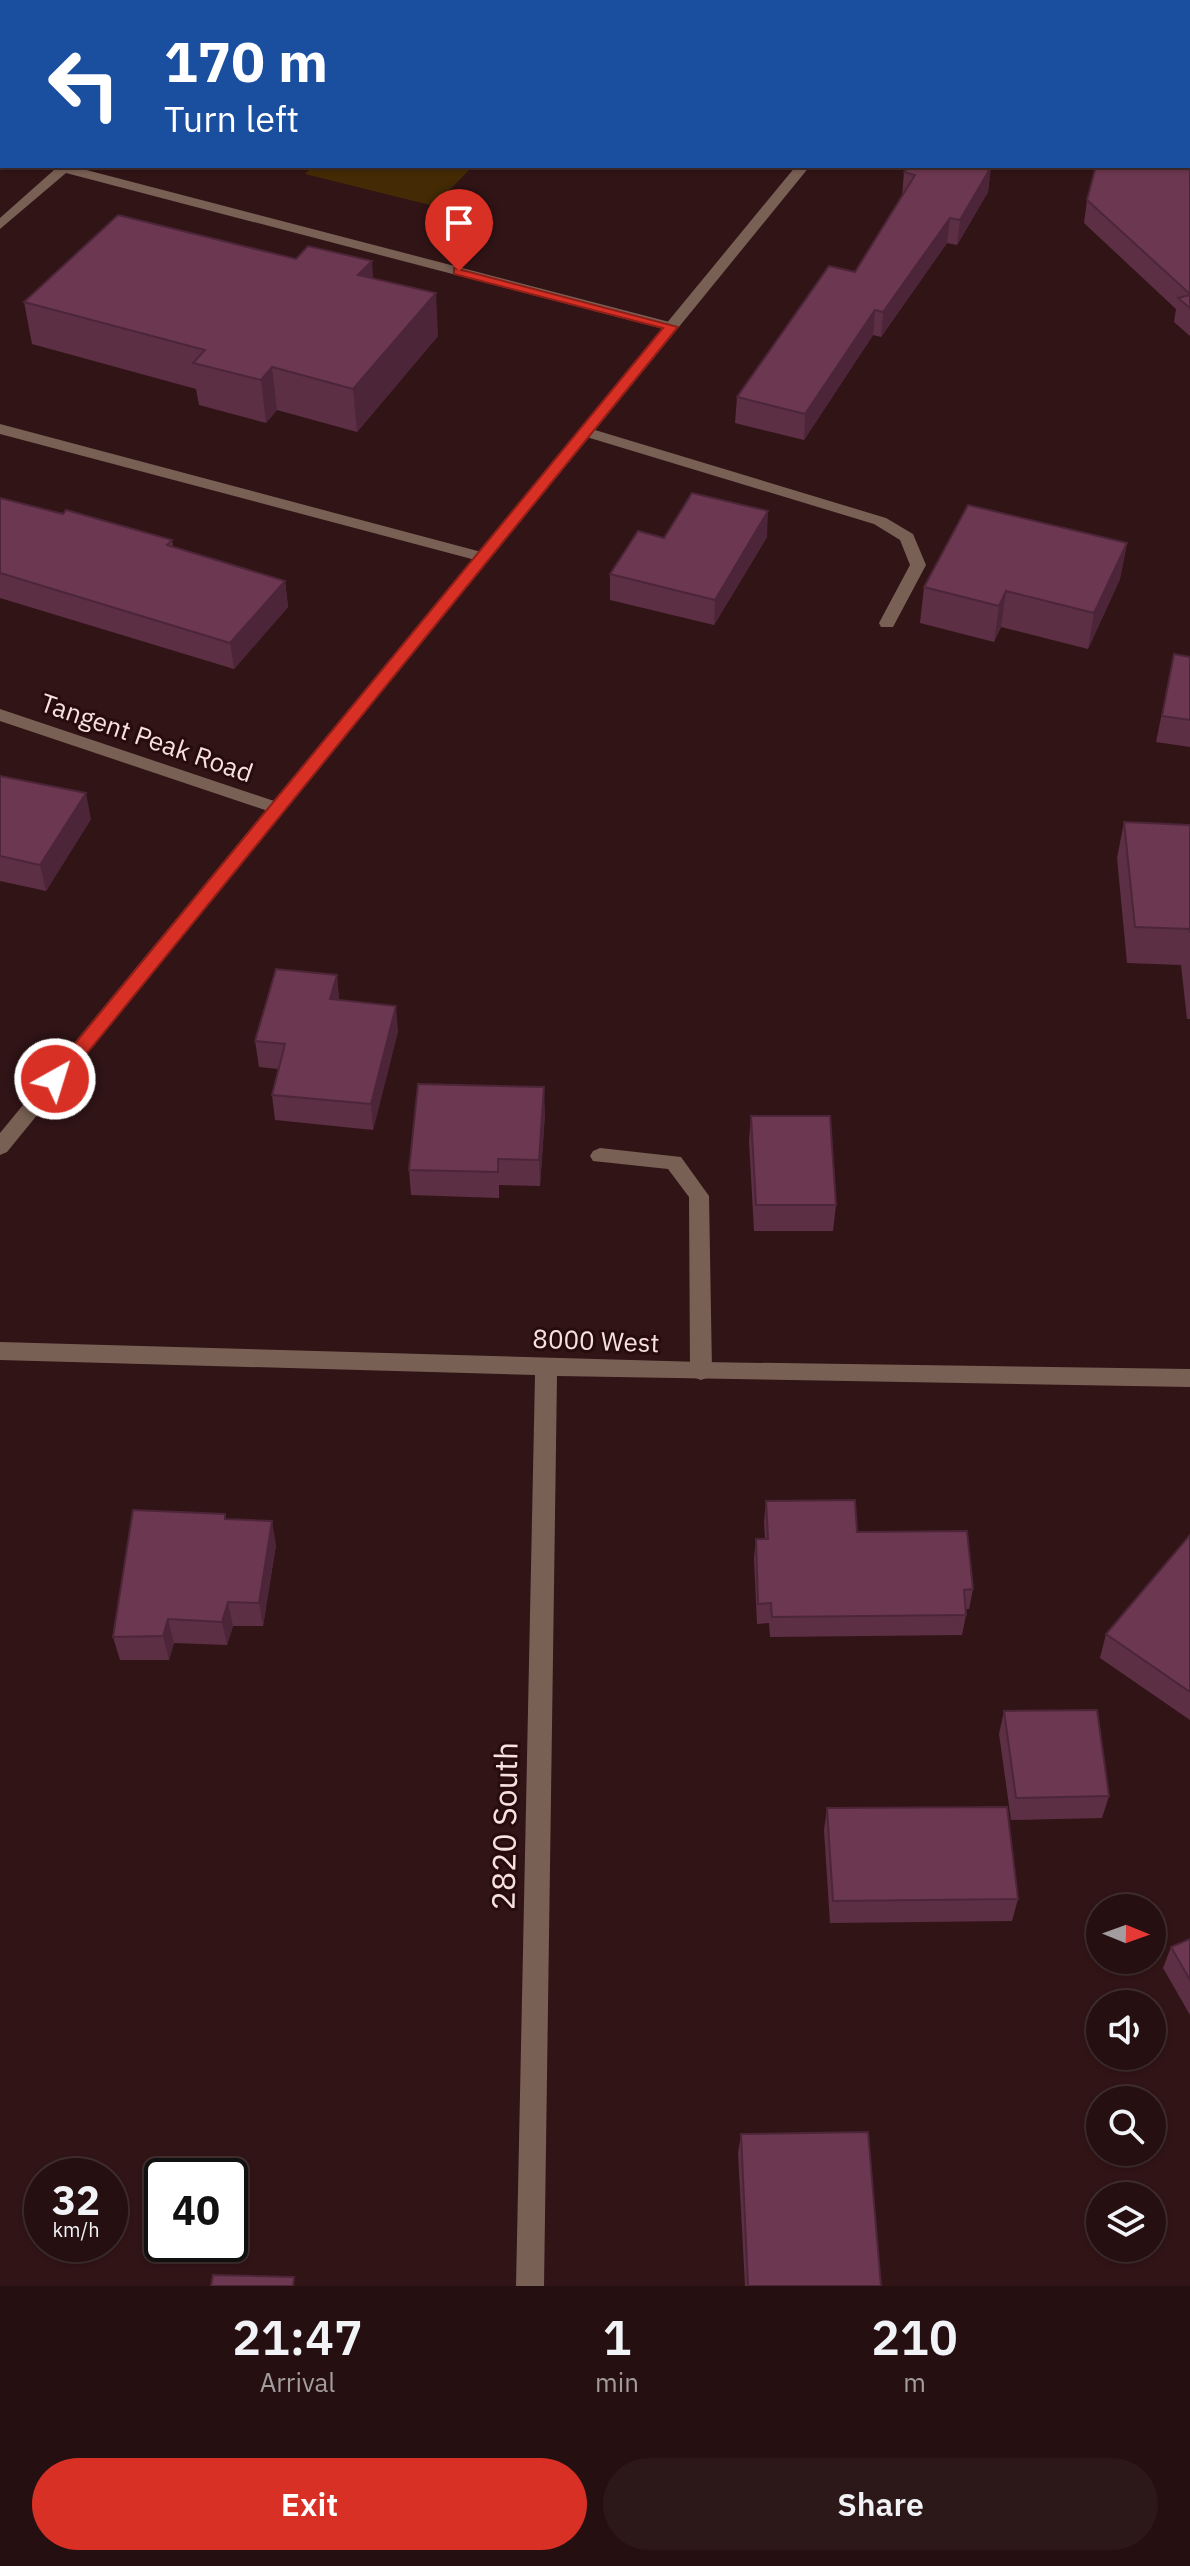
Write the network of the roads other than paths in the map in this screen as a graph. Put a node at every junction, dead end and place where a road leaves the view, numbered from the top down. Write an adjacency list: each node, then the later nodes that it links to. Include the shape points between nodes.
1 (58, 168): 4 (street)
2 (63, 168): 5 (street)
3 (801, 168): 5 (street)
4 (0, 225)
5 (672, 327): 7 (street)
6 (0, 429): 8 (street)
7 (585, 432): 8 (street); 9 (street, via 880,521 907,537 918,565)
8 (483, 557): 11 (street)
9 (887, 623)
10 (0, 715): 11 (street, Tangent Peak Road)
11 (277, 808): 12 (street)
12 (0, 1147)
13 (600, 1156): 16 (street, via 674,1162 699,1196)
14 (0, 1351): 15 (street, 8000 West)
15 (546, 1366): 16 (street, 8000 West); 18 (street, 2820 South)
16 (701, 1371): 17 (street, 8000 West)
17 (1190, 1378)
18 (530, 2286)

